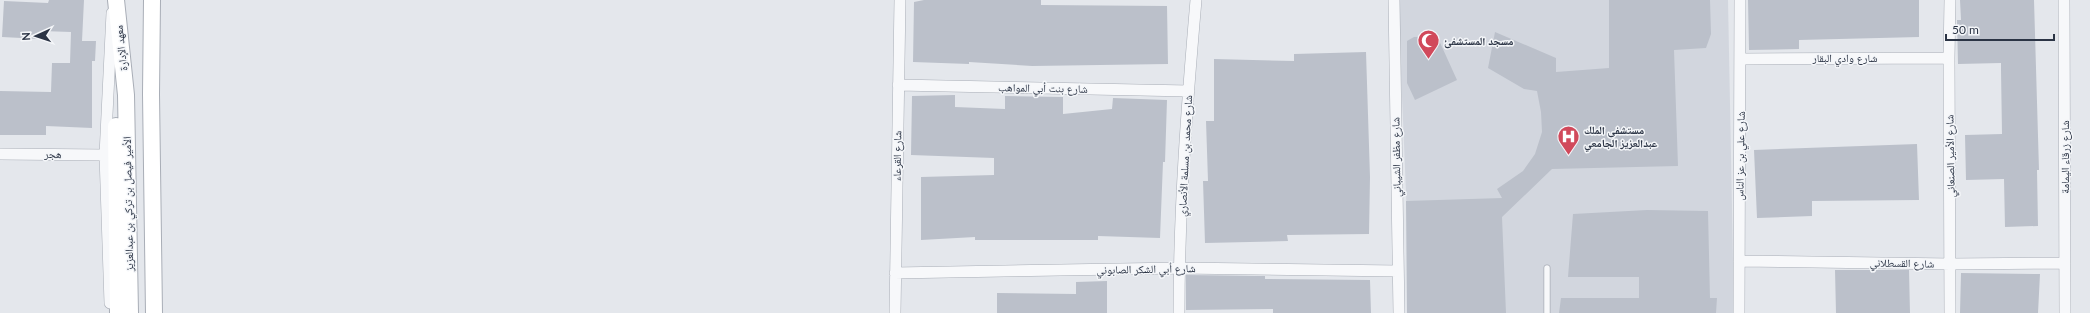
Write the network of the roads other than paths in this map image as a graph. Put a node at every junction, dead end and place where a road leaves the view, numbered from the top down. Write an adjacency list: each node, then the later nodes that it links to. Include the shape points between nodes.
1 (114, 0): 14 (main road, معهد الإدارة); 16 (street); 25 (main road)
2 (152, 0): 27 (main road)
3 (163, 0): 28 (main road)
4 (900, 0): 12 (street, شارع القرعاء)
5 (1196, 0): 13 (street, شارع محمد بن مسلمة الأنصاري)
6 (1394, 0): 22 (street, شارع مظفر الشيباني)
7 (1740, 0): 11 (street, شارع علي بن عز الناس)
8 (1950, 0): 10 (street, شارع الأمير الصنعاني)
9 (2064, 0): 18 (street, شارع زرقاء اليمامة)
10 (1949, 58): 11 (street, شارع وادي البقار); 19 (street, شارع الأمير الصنعاني)
11 (1742, 59): 17 (street, شارع علي بن عز الناس)
12 (898, 85): 13 (street, شارع بنت أبي المواهب); 23 (street, شارع القرعاء)
13 (1188, 91): 20 (street, شارع محمد بن مسلمة الأنصاري)
14 (126, 95): 26 (main road, الأمير فيصل بن تركي بن عبدالعزيز)
15 (0, 154): 16 (street, هجر)
16 (105, 155): 24 (street)
17 (1739, 261): 19 (street, شارع القسطلاني); 33 (street, شارع علي بن عز الناس)
18 (2065, 263): 19 (street, شارع القسطلاني); 35 (street, شارع زرقاء اليمامة)
19 (1951, 264): 34 (street, شارع الأمير الصنعاني)
20 (1179, 268): 22 (street, شارع أبي الشكر الصابوني); 23 (street, شارع أبي الشكر الصابوني); 30 (street, شارع محمد بن مسلمة الأنصاري)
21 (1546, 268): 32 (lane)
22 (1398, 271): 31 (street, شارع مظفر الشيباني)
23 (895, 273): 29 (street, شارع القرعاء)
24 (111, 313)
25 (118, 313)
26 (130, 313)
27 (154, 313)
28 (158, 313)
29 (895, 313)
30 (1179, 313)
31 (1399, 313)
32 (1547, 313)
33 (1739, 313)
34 (1950, 313)
35 (2065, 313)

